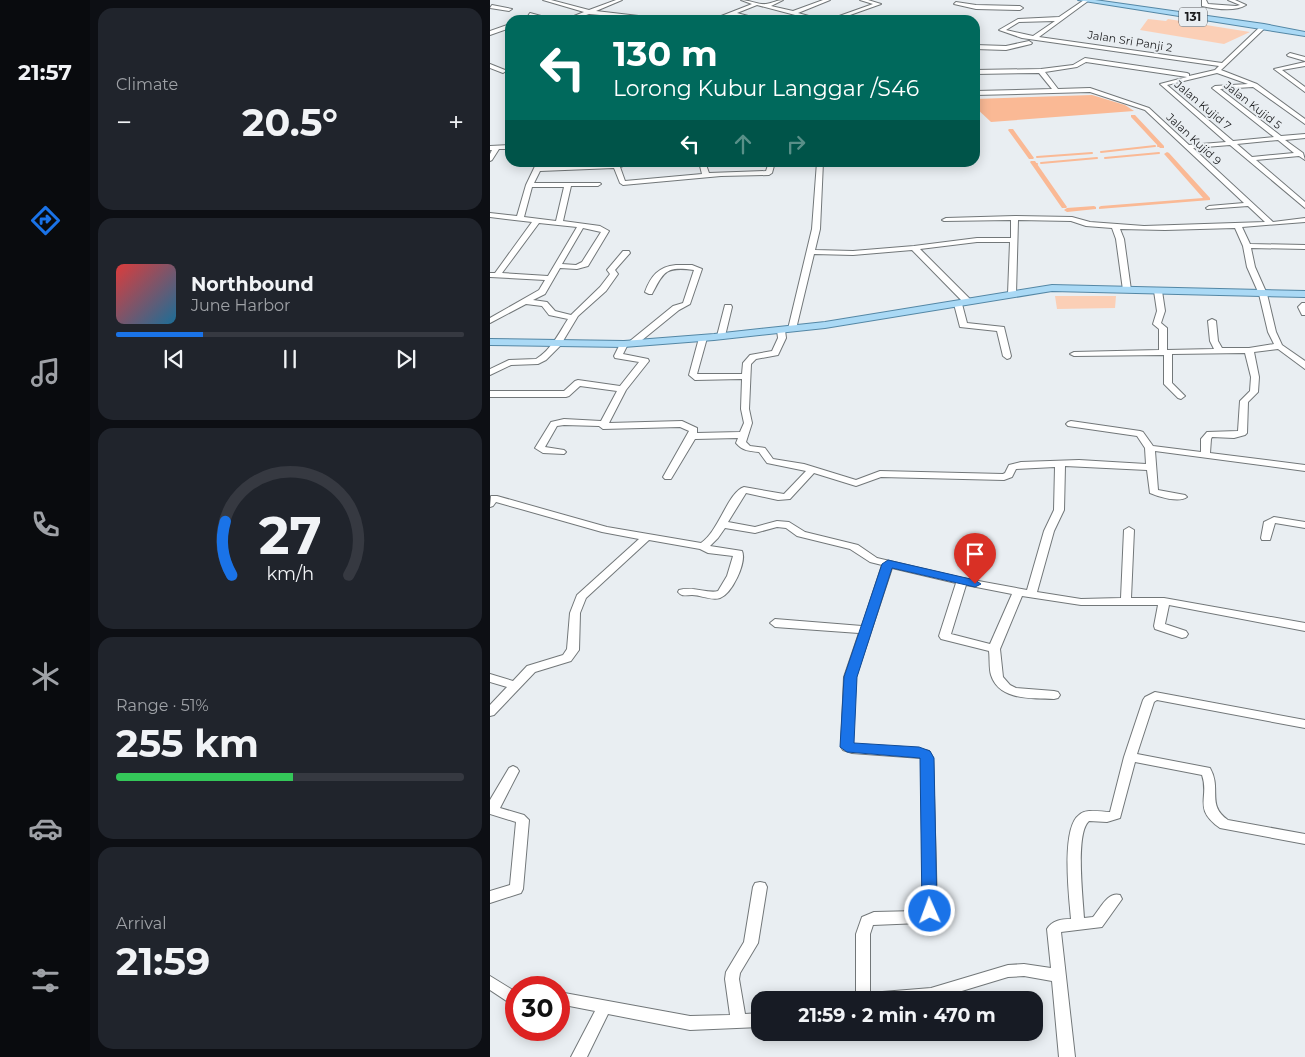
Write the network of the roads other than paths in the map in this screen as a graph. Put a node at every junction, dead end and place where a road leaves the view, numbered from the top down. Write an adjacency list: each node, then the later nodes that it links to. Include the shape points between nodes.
1 (545, 0): 19 (street)
2 (620, 0): 19 (street)
3 (743, 0): 12 (street)
4 (781, 0): 14 (street)
5 (828, 0): 21 (street)
6 (862, 0): 27 (street, via 880,4)
7 (1022, 0): 17 (street)
8 (1083, 0): 28 (street); 29 (main road, 131)
9 (1230, 0): 16 (street, via 1244,5)
10 (1204, 1): 16 (street, via 1205,6)
11 (956, 3): 17 (street)
12 (757, 4): 14 (street); 20 (street)
13 (499, 5): 15 (street)
14 (764, 6): 21 (street)
15 (491, 7): 18 (street)
16 (1227, 7): 29 (street, via 1218,11)
17 (1020, 8): 30 (street, via 1026,16)
18 (509, 9)
19 (589, 12): 22 (street); 23 (street)
20 (731, 13): 24 (street); 25 (street)
21 (792, 13): 26 (street)
22 (581, 15)
23 (625, 15)
24 (726, 15)
25 (739, 15)
26 (800, 15)
27 (846, 15)
28 (1060, 19): 30 (street); 35 (street)
29 (1215, 19): 31 (main road, 131)
30 (1018, 21): 35 (street, Jalan Sri Panji 2, via 1002,32)
31 (1264, 26): 34 (main road, 131); 44 (street)
32 (505, 28): 33 (street)
33 (490, 33)
34 (1305, 34)
35 (1035, 37): 38 (street, Jalan Sri Panji 2)
36 (1029, 43): 37 (street, via 1006,48)
37 (980, 47)
38 (1143, 52): 43 (street); 44 (street, Jalan Sri Panji 2)
39 (1290, 55): 40 (street)
40 (1305, 59)
41 (996, 62): 50 (street)
42 (1305, 64): 56 (street, via 1277,70)
43 (1129, 65): 47 (street, via 1084,60 1075,66); 51 (street)
44 (1223, 65): 48 (street)
45 (490, 66): 46 (street)
46 (503, 71)
47 (1041, 71): 50 (street); 55 (street)
48 (1217, 71): 51 (street); 53 (street)
49 (980, 72): 50 (street)
50 (1001, 72)
51 (1194, 76): 61 (street, Jalan Kujid 7, via 1163,84)
52 (1010, 82): 54 (street)
53 (1256, 84): 58 (street); 60 (street, Jalan Kujid 5, via 1215,88)
54 (1015, 90): 55 (street, Jalan Kujid 9); 57 (street, Jalan Kujid 9)
55 (1056, 90): 62 (street, Jalan Kujid 9, via 1092,90 1147,109)
56 (1305, 90)
57 (980, 93)
58 (1305, 122)
59 (1305, 136): 60 (street)
60 (1279, 138): 61 (street); 64 (street, Jalan Kujid 5)
61 (1232, 143): 62 (street); 66 (street)
62 (1188, 147): 76 (street, Jalan Kujid 9)
63 (493, 148): 65 (street)
64 (1303, 156): 66 (street)
65 (490, 159)
66 (1251, 159): 77 (street)
67 (538, 167): 75 (street)
68 (614, 167): 72 (street, via 622,183)
69 (704, 167): 72 (street)
70 (771, 167): 72 (street, via 769,173)
71 (820, 167): 94 (street, via 817,222)
72 (706, 175)
73 (568, 184): 74 (street); 75 (street); 85 (street)
74 (598, 184)
75 (529, 185): 80 (street)
76 (1250, 204): 78 (street); 86 (street, Jalan Kujid 9)
77 (1305, 206)
78 (1209, 208)
79 (490, 215): 80 (street)
80 (520, 218): 82 (street)
81 (1015, 218): 83 (street); 89 (street, via 1072,219); 90 (street)
82 (537, 220): 85 (street); 97 (street)
83 (946, 220)
84 (1305, 220): 86 (street)
85 (560, 223): 88 (street)
86 (1271, 224): 87 (street)
87 (1237, 225): 89 (street, via 1184,228); 91 (street)
88 (581, 226): 96 (street); 96 (street, via 605,232 585,264)
89 (1115, 226): 99 (street, via 1120,239)
90 (1013, 240): 93 (street, via 977,240); 102 (street)
91 (1247, 246): 92 (street); 103 (street, via 1251,267)
92 (1305, 247)
93 (914, 248): 94 (street, via 852,253); 106 (street)
94 (811, 252): 113 (street)
95 (626, 253): 110 (street, via 611,270 614,274 603,289)
96 (558, 266): 98 (street)
97 (494, 275): 98 (street)
98 (551, 278): 105 (street, via 542,292)
99 (1127, 290): 100 (main road); 102 (main road, via 1052,288)
100 (1158, 291): 103 (main road); 121 (street, via 1161,311 1157,324 1164,328)
101 (649, 292): 118 (street, via 654,278 662,270 672,267 698,269 686,304)
102 (1012, 294): 106 (main road)
103 (1263, 294): 104 (main road); 119 (street, via 1272,332)
104 (1305, 294)
105 (527, 302): 110 (street, via 544,304 552,313); 111 (street)
106 (963, 303): 113 (main road); 124 (street, via 963,325 1001,329)
107 (1305, 306): 109 (street, via 1302,307)
108 (728, 307): 114 (street)
109 (1305, 313)
110 (574, 318): 117 (street)
111 (490, 321)
112 (1212, 321): 122 (street, via 1214,341)
113 (787, 329): 114 (main road); 127 (street, via 775,353 750,359)
114 (721, 336): 115 (main road)
115 (703, 338): 118 (main road); 127 (street, via 695,377)
116 (490, 342): 117 (main road)
117 (557, 344): 118 (main road); 126 (street, via 538,361 509,363)
118 (628, 344): 128 (street, via 618,356 646,361)
119 (1279, 346): 120 (street); 125 (street)
120 (1250, 350): 122 (street); 137 (street, via 1254,392 1244,401 1242,432 1210,434 1206,439)
121 (1166, 352): 122 (street); 123 (street); 130 (street, via 1168,384)
122 (1220, 352)
123 (1074, 354)
124 (1006, 356)
125 (1305, 366)
126 (490, 372)
127 (746, 376): 133 (street, via 748,423)
128 (622, 389): 129 (street, via 578,383 566,394); 131 (street)
129 (490, 394)
130 (1180, 396)
131 (603, 424): 134 (street, via 609,427 682,424 694,430); 136 (street, via 554,424 540,448)
132 (1071, 424): 135 (street, via 1140,434)
133 (744, 435): 134 (street); 141 (street, via 742,446 762,450 770,461)
134 (692, 436): 142 (street)
135 (1150, 448): 137 (street); 139 (street)
136 (561, 452)
137 (1205, 454): 140 (street)
138 (1060, 464): 139 (street); 141 (street, via 1015,466 1004,477 880,474 857,483); 155 (street, via 1059,510 1049,531)
139 (1151, 466): 143 (street, via 1153,491)
140 (1305, 468)
141 (812, 470): 145 (street, via 788,497 744,490)
142 (668, 478)
143 (1182, 497)
144 (490, 504): 148 (street, via 494,498)
145 (722, 524): 150 (street); 151 (street, via 755,530 777,524 789,525 801,534 854,547 868,558)
146 (1305, 525): 149 (street, via 1271,521)
147 (1128, 530): 156 (street)
148 (646, 538): 150 (street); 164 (street, via 581,597 575,613 574,650 566,658 531,669)
149 (1266, 538)
150 (703, 546): 153 (street, via 708,550 738,553 725,592 712,596 696,591)
151 (888, 564): 152 (street); 160 (street)
152 (962, 581): 154 (street); 162 (street, via 945,636)
153 (683, 592)
154 (1018, 592): 155 (street); 162 (street)
155 (1031, 594): 156 (street, via 1081,602)
156 (1126, 600): 157 (street)
157 (1164, 601): 159 (street); 161 (street, via 1158,626)
158 (775, 623): 160 (street)
159 (1305, 627)
160 (865, 630): 177 (street, via 850,677 847,747 925,754 930,911 920,917 874,918 868,921 863,934)
161 (1182, 634)
162 (994, 650): 165 (street, via 996,673 1003,687)
163 (490, 678): 164 (street)
164 (515, 685): 166 (street)
165 (1054, 695)
166 (490, 712)
167 (1305, 724): 168 (street, via 1155,696 1149,700)
168 (1130, 757): 170 (street, via 1206,771 1211,812 1225,824); 174 (street, via 1116,814 1112,817 1088,816 1076,828)
169 (514, 771): 172 (street, via 493,810 497,814 518,816 524,823 516,889)
170 (1305, 839)
171 (760, 887): 183 (street, via 751,943 733,972)
172 (490, 897)
173 (1114, 899): 174 (street, via 1097,923)
174 (1078, 926): 175 (street, via 1061,925 1054,929)
175 (1060, 976): 178 (street, via 1024,970 1008,971); 185 (street)
176 (490, 982): 179 (street)
177 (862, 991)
178 (941, 991)
179 (505, 992)
180 (570, 1000): 181 (street)
181 (604, 1008): 183 (street, via 690,1023); 184 (street)
182 (751, 1021): 183 (street)
183 (739, 1022)
184 (578, 1057)
185 (1067, 1057)

